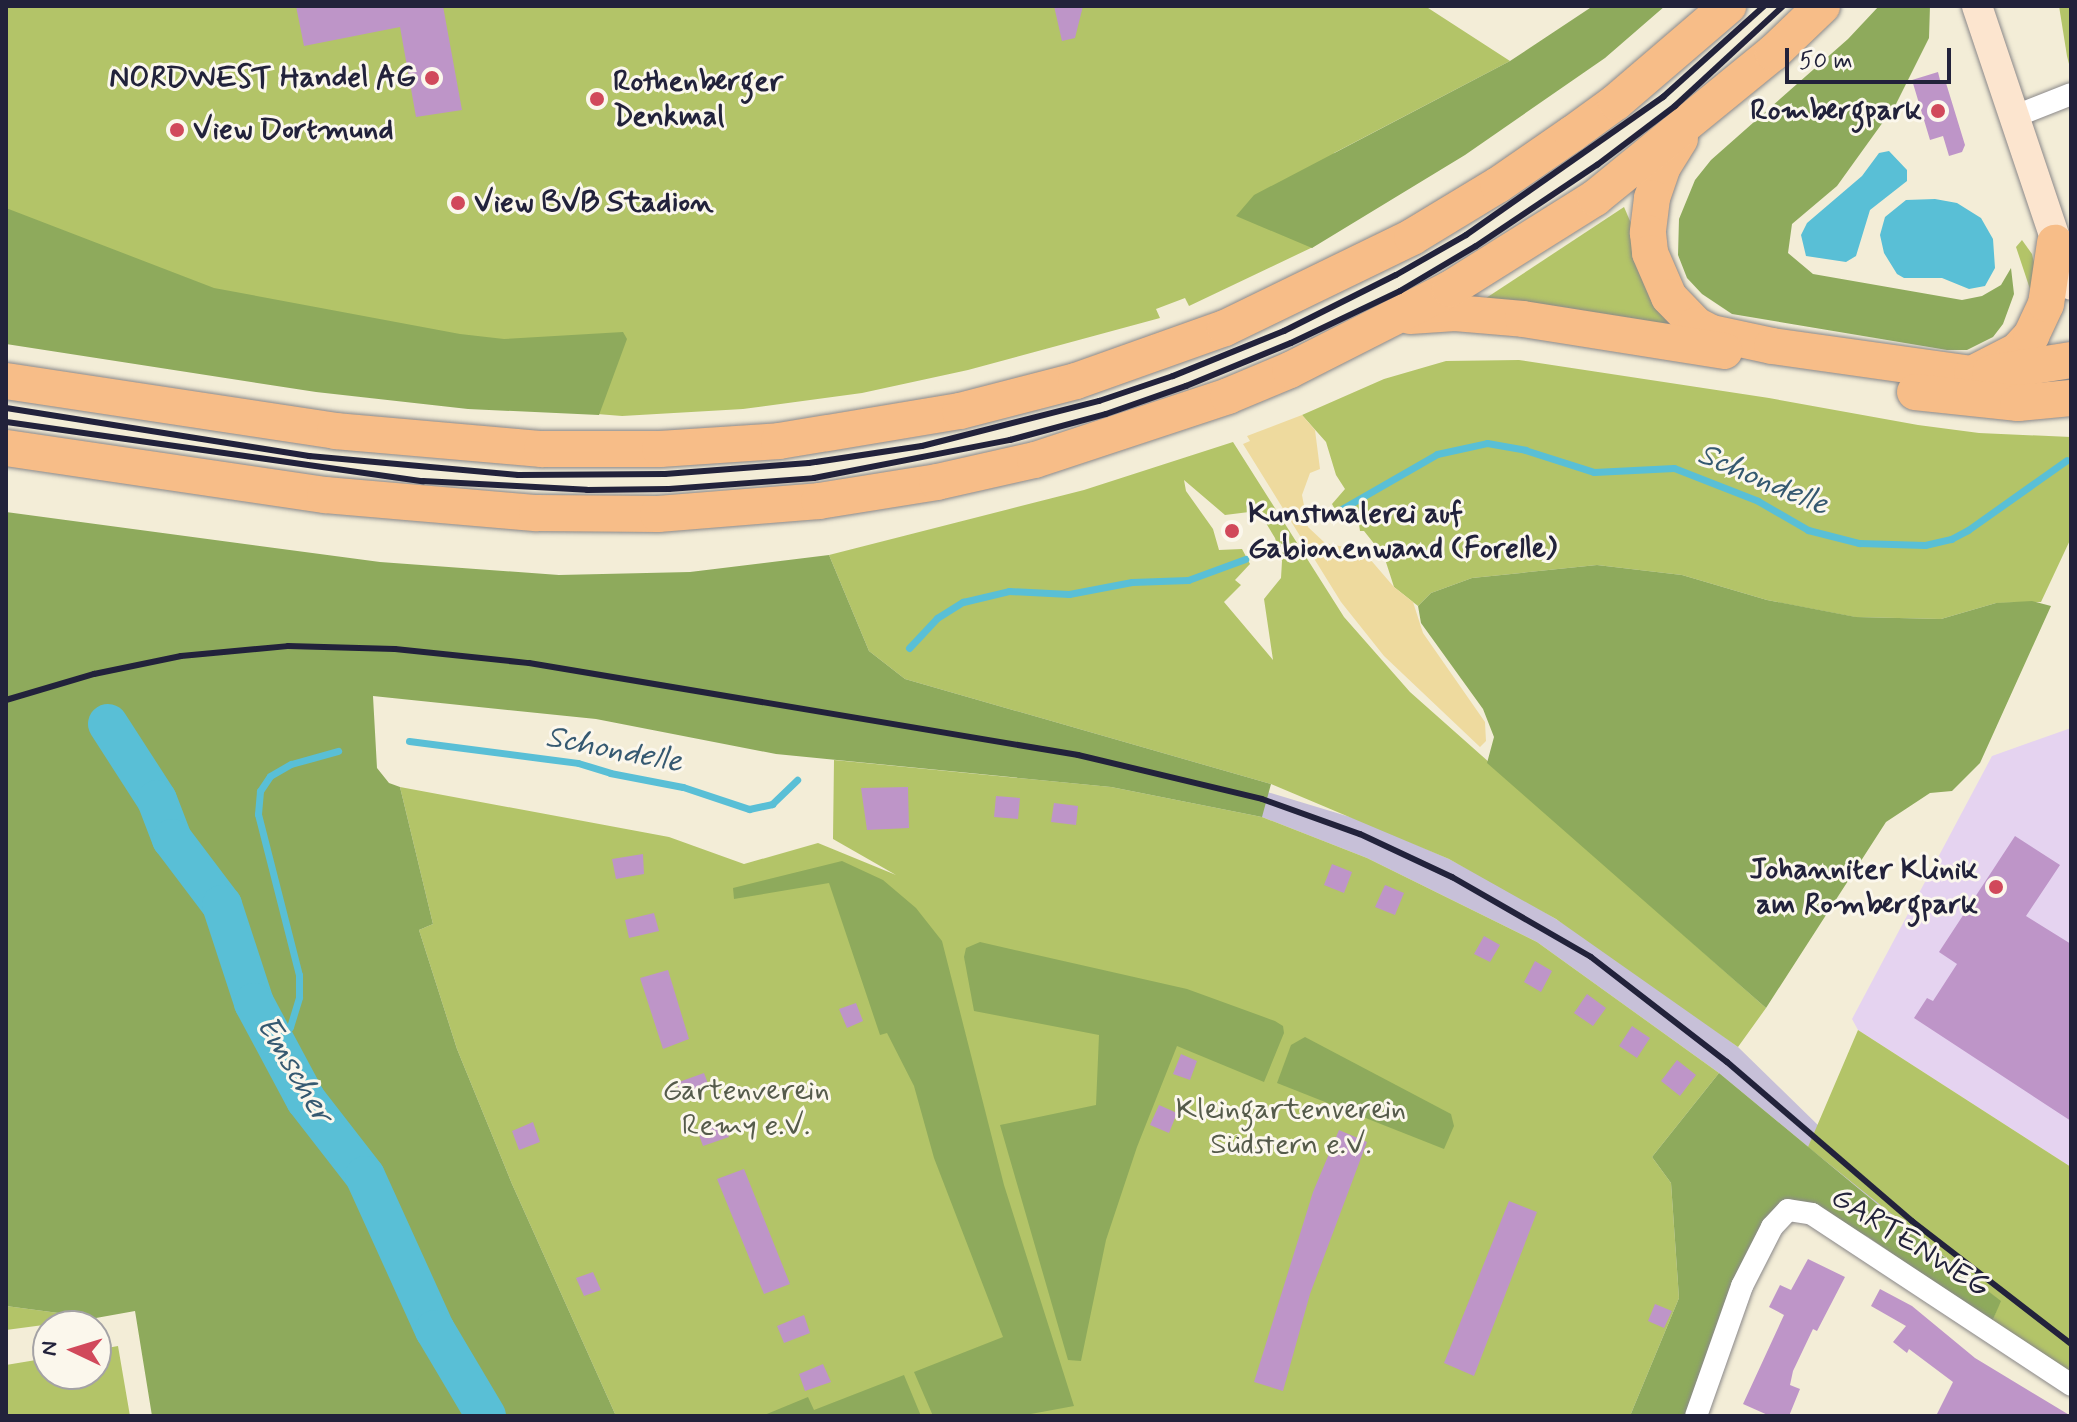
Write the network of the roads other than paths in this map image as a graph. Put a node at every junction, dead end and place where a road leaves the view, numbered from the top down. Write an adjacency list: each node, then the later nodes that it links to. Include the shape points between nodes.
1 (1728, 6): 12 (highway, via 1616,102 1498,185 1412,237 1225,328 1076,381 960,411 779,441 542,449 335,431)
2 (1822, 6): 6 (highway)
3 (1977, 6): 5 (main road)
4 (2071, 94): 5 (street)
5 (2013, 117): 7 (main road)
6 (1694, 120): 9 (highway, via 1595,198); 11 (highway, via 1657,181 1648,233 1659,278 1683,314 1712,333 1736,339)
7 (2055, 243): 8 (main road); 11 (highway, via 2046,304 2031,336 2017,351)
8 (2071, 285)
9 (1400, 317): 13 (highway, via 1483,314 1601,329 1710,347 1843,381 1976,401); 14 (highway, via 1228,396 1035,460 819,501 717,511 456,509)
10 (2071, 360): 11 (highway)
11 (1972, 374)
12 (6, 381)
13 (2071, 398)
14 (6, 448)
15 (2071, 1385): 16 (street, GARTENWEG, via 1812,1214 1788,1210 1780,1215 1742,1286)
16 (1696, 1416)

